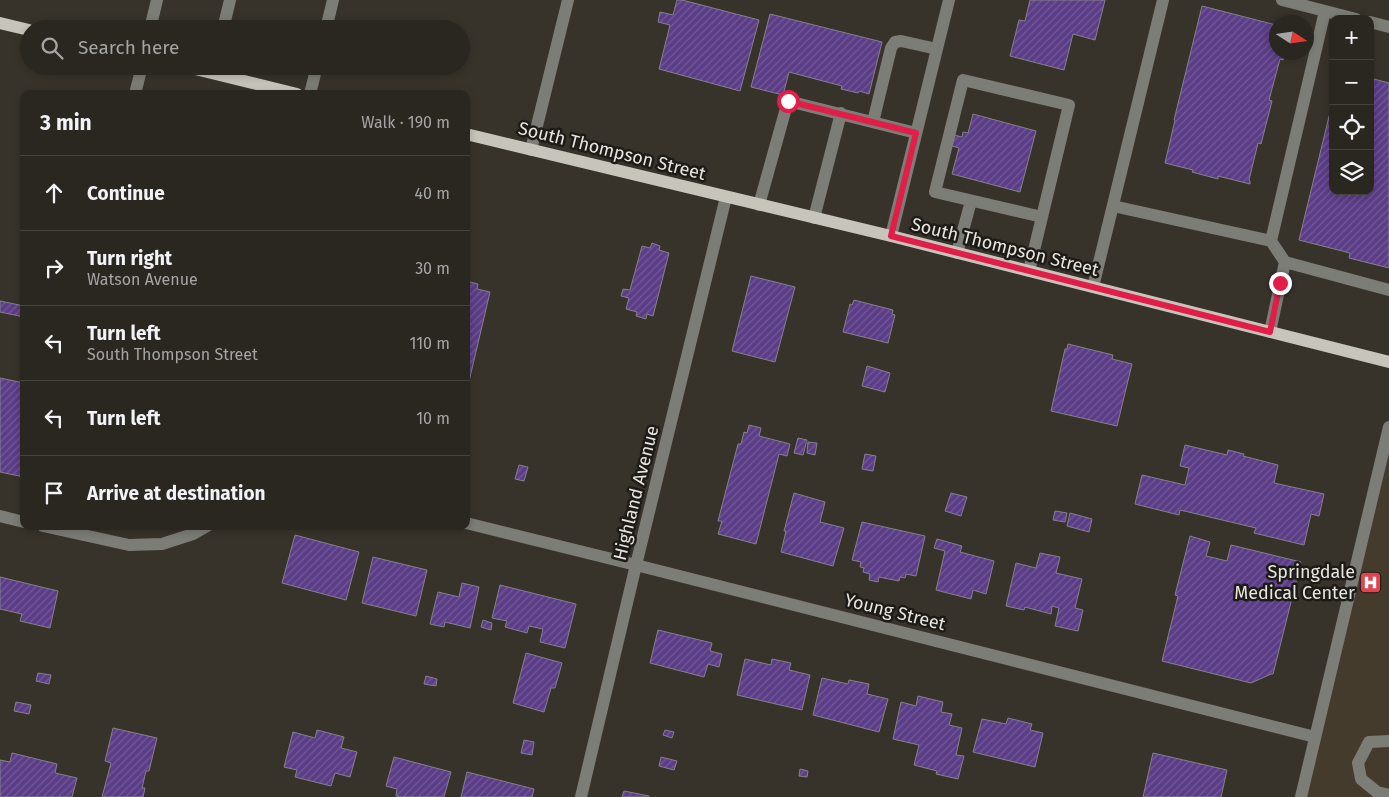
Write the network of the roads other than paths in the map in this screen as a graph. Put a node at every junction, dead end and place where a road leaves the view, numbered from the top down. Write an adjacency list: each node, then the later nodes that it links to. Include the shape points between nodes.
1 (157, 0): 10 (street)
2 (230, 0): 11 (street)
3 (568, 0): 28 (street)
4 (949, 0): 17 (street)
5 (1162, 0): 32 (street)
6 (330, 1): 12 (street)
7 (1289, 1): 8 (street)
8 (1325, 11): 9 (street); 36 (street)
9 (1340, 15)
10 (152, 20)
11 (224, 20)
12 (327, 20)
13 (0, 23): 16 (main road)
14 (1374, 23): 15 (street)
15 (1389, 27)
16 (20, 28)
17 (937, 49): 25 (street, via 895,42); 26 (street)
18 (140, 75): 21 (street)
19 (230, 75): 22 (main road)
20 (315, 75): 23 (street)
21 (136, 90)
22 (283, 90)
23 (311, 90)
24 (841, 113): 25 (street); 31 (street, via 788,101); 34 (street)
25 (873, 122): 26 (street)
26 (916, 133): 35 (street)
27 (470, 135): 28 (main road, South Thompson Street)
28 (531, 150): 29 (main road, South Thompson Street)
29 (726, 197): 31 (main road, South Thompson Street); 50 (street, Highland Avenue)
30 (970, 201): 33 (street); 33 (street, via 935,192 963,80 1070,105); 37 (street)
31 (759, 205): 34 (main road, South Thompson Street)
32 (1113, 206): 36 (street); 40 (street)
33 (1042, 217): 39 (street)
34 (814, 218): 35 (main road, South Thompson Street)
35 (891, 236): 37 (main road, South Thompson Street)
36 (1271, 241): 38 (street)
37 (957, 253): 39 (main road, South Thompson Street)
38 (1285, 262): 41 (street); 42 (street)
39 (1029, 271): 40 (main road, South Thompson Street)
40 (1093, 287): 42 (main road, South Thompson Street)
41 (1389, 290)
42 (1270, 332): 43 (main road, South Thompson Street)
43 (1389, 362)
44 (1389, 427): 51 (street)
45 (0, 516): 46 (street)
46 (20, 521)
47 (470, 524): 50 (street, Young Street)
48 (60, 530): 49 (street, via 129,546 162,544)
49 (200, 530)
50 (636, 565): 51 (street, Young Street); 54 (street, Highland Avenue)
51 (1315, 737): 55 (street)
52 (1389, 741): 53 (street, via 1369,742 1358,763 1361,779 1377,792)
53 (1389, 795)
54 (580, 797)
55 (1301, 797)

